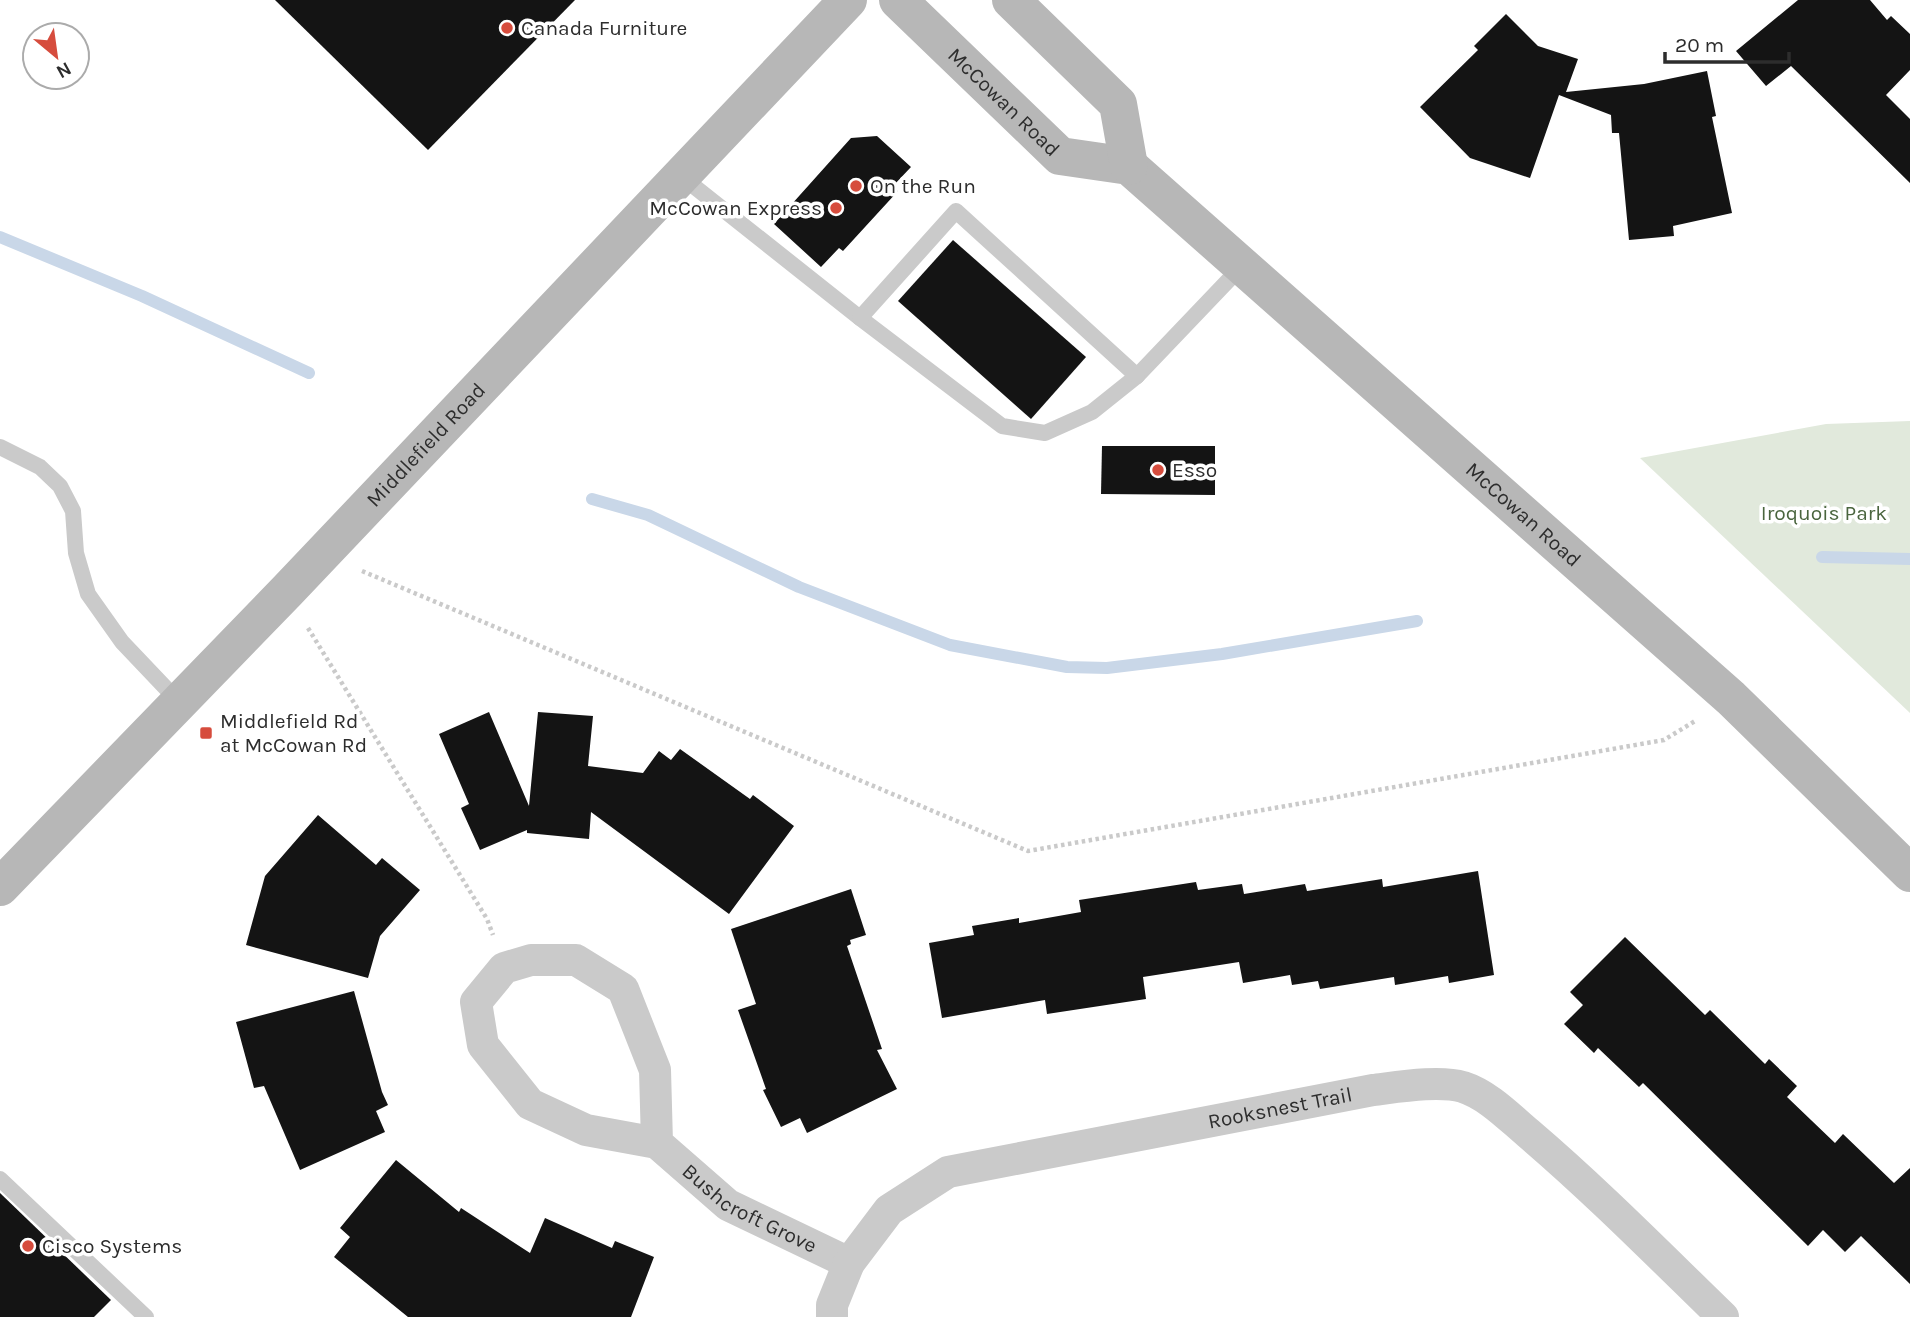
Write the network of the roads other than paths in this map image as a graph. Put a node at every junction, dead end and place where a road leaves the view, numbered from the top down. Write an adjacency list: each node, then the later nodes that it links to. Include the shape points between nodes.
1 (848, 0): 5 (main road, Middlefield Road)
2 (898, 0): 4 (main road, McCowan Road, via 1059,156)
3 (1011, 0): 4 (main road, via 1118,104)
4 (1129, 166): 6 (main road, McCowan Road)
5 (680, 175): 7 (lane); 10 (main road, Middlefield Road)
6 (1242, 266): 8 (lane); 11 (main road, McCowan Road, via 1731,698)
7 (860, 318): 8 (lane, via 1002,426 1045,433 1092,412); 8 (lane, via 956,211)
8 (1137, 376)
9 (0, 447): 10 (lane, via 40,467 60,485 73,512 76,553 88,594 122,642)
10 (179, 702): 12 (main road, Middlefield Road)
11 (1910, 873)
12 (0, 887)
13 (657, 1143): 13 (street, via 655,1070 623,989 576,960 531,960 504,968 476,1002 483,1045 530,1104 586,1130); 15 (street, Bushcroft Grove, via 728,1205)
14 (0, 1179): 16 (lane)
15 (849, 1263): 17 (street, Rooksnest Trail); 18 (street, Rooksnest Trail, via 889,1210 948,1172 1373,1090 1462,1086 1503,1112 1554,1155)
16 (146, 1317)
17 (832, 1317)
18 (1723, 1317)

